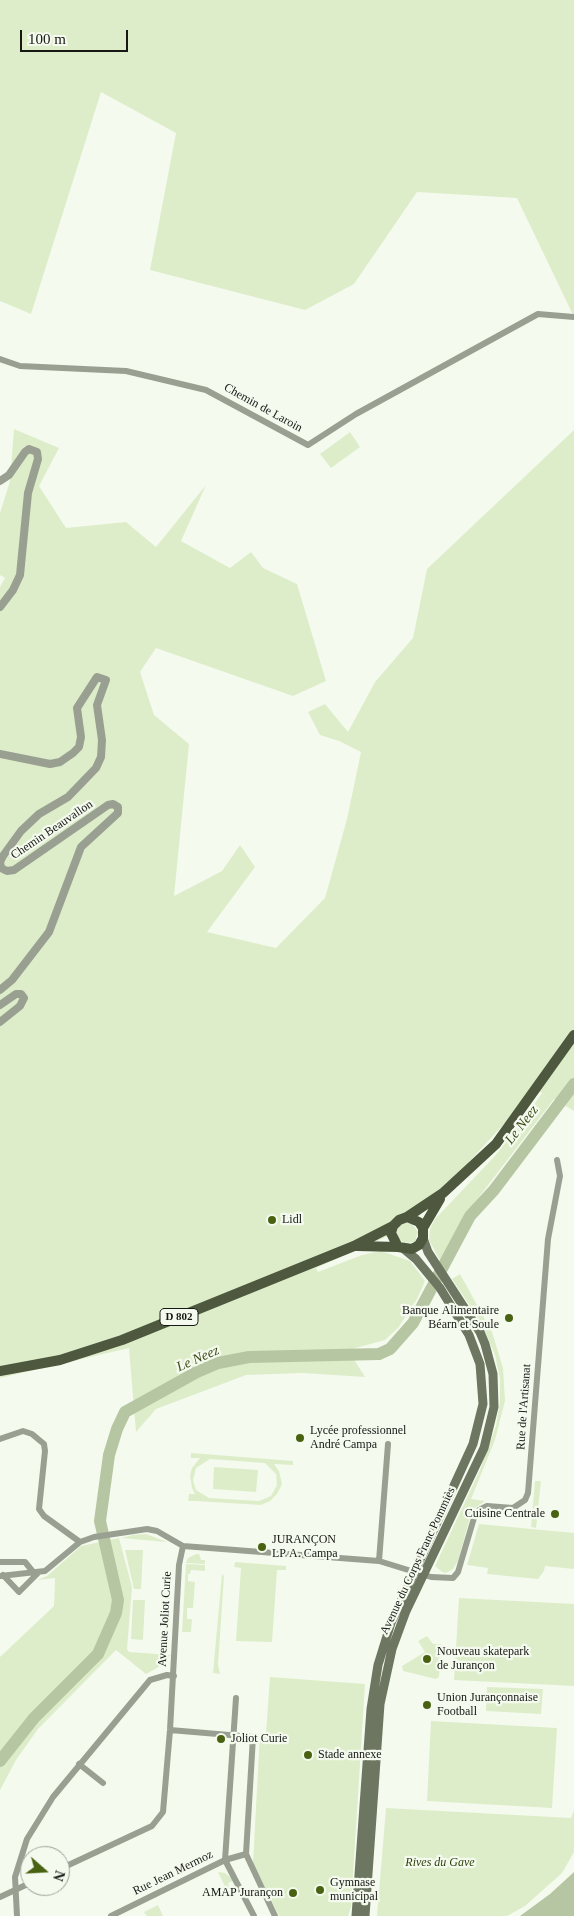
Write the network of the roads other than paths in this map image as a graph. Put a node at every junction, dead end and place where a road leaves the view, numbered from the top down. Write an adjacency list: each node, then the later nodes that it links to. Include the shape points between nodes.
1 (574, 317): 2 (street, Chemin de Laroin, via 538,314 356,414 308,445 206,390 126,371 20,366)
2 (0, 359)
3 (0, 481): 4 (street, via 29,449 37,452 28,493 20,575)
4 (0, 607)
5 (0, 754): 6 (street, Chemin Beauvallon, via 50,764 60,762 73,753 79,747 81,737 77,708 97,677 106,680 97,705 102,740 101,757 96,768 68,797 39,814 21,831 3,856 1,868 14,870 108,805 118,807 118,813 81,847 49,932 12,980)
6 (0, 990)
7 (0, 1005): 8 (street, via 16,994 24,998 20,1006)
8 (0, 1022)
9 (574, 1035): 11 (main road, via 508,1130)
10 (557, 1160): 25 (street, Rue de l'Artisanat, via 560,1176 548,1239 528,1493 525,1500 513,1508 487,1506 479,1510 458,1572 452,1578)
11 (443, 1193): 12 (main road); 14 (main road)
12 (407, 1217): 13 (main road); 14 (main road, via 414,1218)
13 (393, 1226): 15 (main road, D 802); 16 (main road, via 391,1234)
14 (423, 1233): 16 (main road, via 419,1245 412,1249); 25 (main road, Avenue du Corps Franc Pommiès, via 435,1263 480,1332 487,1349 493,1374 494,1407 484,1448)
15 (354, 1246): 16 (main road, D 802); 17 (main road, D 802, via 122,1340 60,1360)
16 (401, 1248): 25 (main road, Avenue du Corps Franc Pommiès, via 427,1271 440,1288 469,1335 482,1376 483,1404 473,1444)
17 (0, 1371)
18 (0, 1439): 20 (street, via 23,1432 32,1434 44,1444 39,1509)
19 (388, 1444): 22 (street)
20 (80, 1542): 21 (street, via 126,1531 156,1531); 24 (street, via 45,1571)
21 (183, 1546): 22 (street); 27 (street, Avenue Joliot Curie, via 179,1565)
22 (378, 1561): 25 (street)
23 (0, 1562): 24 (street, via 24,1562)
24 (36, 1572): 26 (street); 26 (street, via 20,1592)
25 (419, 1574): 43 (main road, Avenue du Corps Franc Pommiès, via 386,1636 376,1676); 44 (main road, Avenue du Corps Franc Pommiès, via 383,1686)
26 (1, 1576)
27 (174, 1676): 29 (street, Avenue Joliot Curie); 31 (street, via 150,1680)
28 (236, 1698): 30 (street)
29 (170, 1730): 30 (street); 35 (street, Avenue Joliot Curie, via 166,1803 159,1820)
30 (234, 1735): 33 (street, via 253,1737); 34 (street)
31 (79, 1764): 32 (street); 37 (street, via 53,1797 27,1839 15,1877)
32 (103, 1783)
33 (246, 1854): 34 (street, Rue Jean Mermoz); 42 (street)
34 (226, 1860): 40 (street, Rue Jean Mermoz); 41 (street)
35 (70, 1864)
36 (20, 1888): 37 (street)
37 (15, 1890): 38 (street); 39 (street)
38 (0, 1897)
39 (17, 1916)
40 (111, 1916)
41 (254, 1916)
42 (275, 1916)
43 (356, 1916)
44 (365, 1916)

